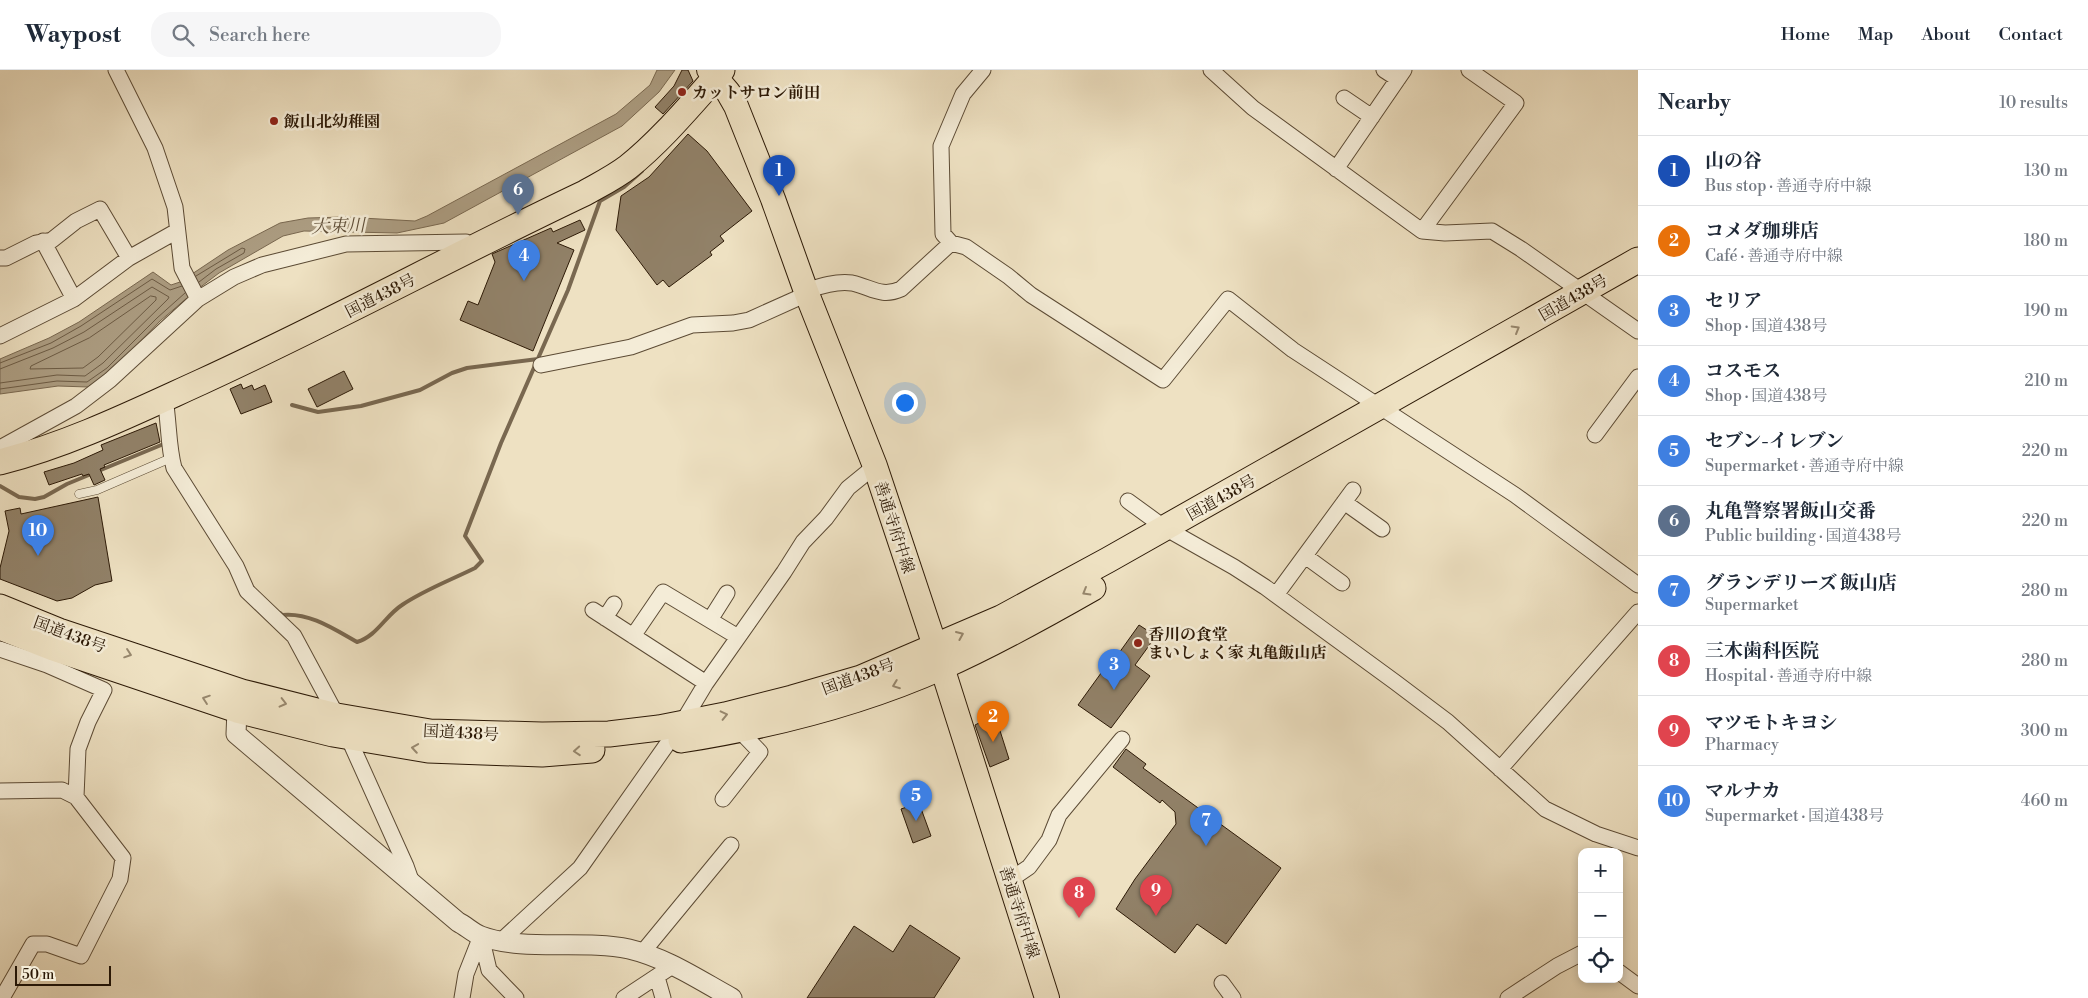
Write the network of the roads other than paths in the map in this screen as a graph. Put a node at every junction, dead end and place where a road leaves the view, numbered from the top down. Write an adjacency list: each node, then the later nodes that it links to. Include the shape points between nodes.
1 (116, 70): 11 (street, via 155,148 176,207)
2 (983, 70): 14 (street, via 964,94 941,146 943,234)
3 (1211, 70): 10 (street, via 1253,108)
4 (1384, 70): 7 (street)
5 (1469, 70): 12 (street, via 1516,102)
6 (716, 73): 15 (highway, 国道438号, via 639,157 622,171 585,193); 20 (main road, 善通寺府中線, via 736,106)
7 (1401, 75): 9 (street)
8 (1344, 98): 9 (street)
9 (1372, 117): 10 (street)
10 (1336, 169): 12 (street)
11 (177, 231): 17 (street); 21 (street, via 182,268)
12 (1422, 231): 22 (street, via 1492,231)
13 (43, 241): 16 (street); 17 (street, via 52,240 76,221 100,209); 23 (street)
14 (951, 243): 20 (street, via 901,289 891,294 839,283); 29 (street, via 966,247 1031,295 1163,380 1228,299 1293,350)
15 (475, 247): 21 (street, via 466,242 346,244 262,265); 28 (highway, 国道438号, via 292,340)
16 (0, 258)
17 (129, 258): 23 (street)
18 (1638, 260): 22 (highway, 国道438号)
19 (1638, 279): 22 (highway, 国道438号)
20 (806, 293): 26 (street, via 749,320 692,325 631,347); 34 (main road, 善通寺府中線)
21 (197, 297): 31 (street, via 110,380 76,406)
22 (1589, 297): 25 (street); 29 (highway, 国道438号)
23 (74, 299): 24 (street)
24 (2, 331)
25 (1638, 331)
26 (541, 365)
27 (1638, 377): 30 (street)
28 (165, 398): 32 (street); 33 (highway, 国道438号, via 74,438)
29 (1388, 412): 38 (highway, 国道438号); 41 (street, via 1515,495)
30 (1595, 435)
31 (0, 448)
32 (171, 458): 35 (lane, via 97,490); 56 (street, via 174,468 236,566 247,592 294,636)
33 (0, 462)
34 (875, 466): 50 (street, via 848,488 803,542); 53 (main road, 善通寺府中線)
35 (79, 494)
36 (1128, 501): 38 (street)
37 (1382, 529): 39 (street, via 1349,496)
38 (1173, 533): 43 (street); 53 (highway, 国道438号, via 1052,612)
39 (1305, 556): 40 (street); 43 (street)
40 (1342, 583)
41 (1638, 584)
42 (727, 593): 47 (street)
43 (1276, 595): 60 (street, via 1448,722)
44 (614, 604): 49 (street, via 599,614)
45 (0, 608): 51 (highway, 国道438号)
46 (1638, 612): 60 (street)
47 (710, 620): 49 (street, via 663,592); 50 (street)
48 (0, 627): 51 (highway, 国道438号)
49 (633, 636): 54 (street)
50 (738, 637): 54 (street)
51 (53, 648): 52 (street); 55 (highway, 国道438号); 62 (street, via 104,690 78,750)
52 (0, 650)
53 (938, 657): 57 (highway, 国道438号, one-way to 57, via 870,695 798,717); 58 (highway, 国道438号, one-way to 53); 66 (main road, 善通寺府中線)
54 (706, 683): 58 (street)
55 (240, 701): 56 (highway, 国道438号); 67 (street, via 236,734)
56 (343, 726): 58 (highway, 国道438号, via 428,750 542,754 610,749); 67 (street)
57 (739, 730): 58 (highway, 国道438号); 63 (street, via 760,752)
58 (675, 733): 69 (street, via 580,868)
59 (1122, 739): 66 (street, via 1059,815 1049,840 1029,867)
60 (1500, 769): 65 (street, via 1545,809 1596,834)
61 (0, 791): 62 (street, via 62,790)
62 (76, 796): 76 (street, via 123,858 120,878 81,956 47,944 33,944)
63 (723, 799)
64 (731, 845): 70 (street)
65 (1638, 848)
66 (1010, 880): 82 (main road, 善通寺府中線)
67 (412, 883): 68 (street, via 458,922)
68 (481, 936): 69 (street); 77 (street, via 466,974); 78 (street, via 489,970)
69 (502, 940): 70 (street, via 590,944)
70 (642, 953): 72 (street)
71 (1578, 956): 83 (street)
72 (674, 965): 74 (street); 81 (street)
73 (1623, 975): 75 (street)
74 (657, 977): 79 (street); 80 (street)
75 (1638, 986)
76 (2, 998)
77 (462, 998)
78 (516, 998)
79 (624, 998)
80 (663, 998)
81 (732, 998)
82 (1047, 998)
83 (1508, 998)

